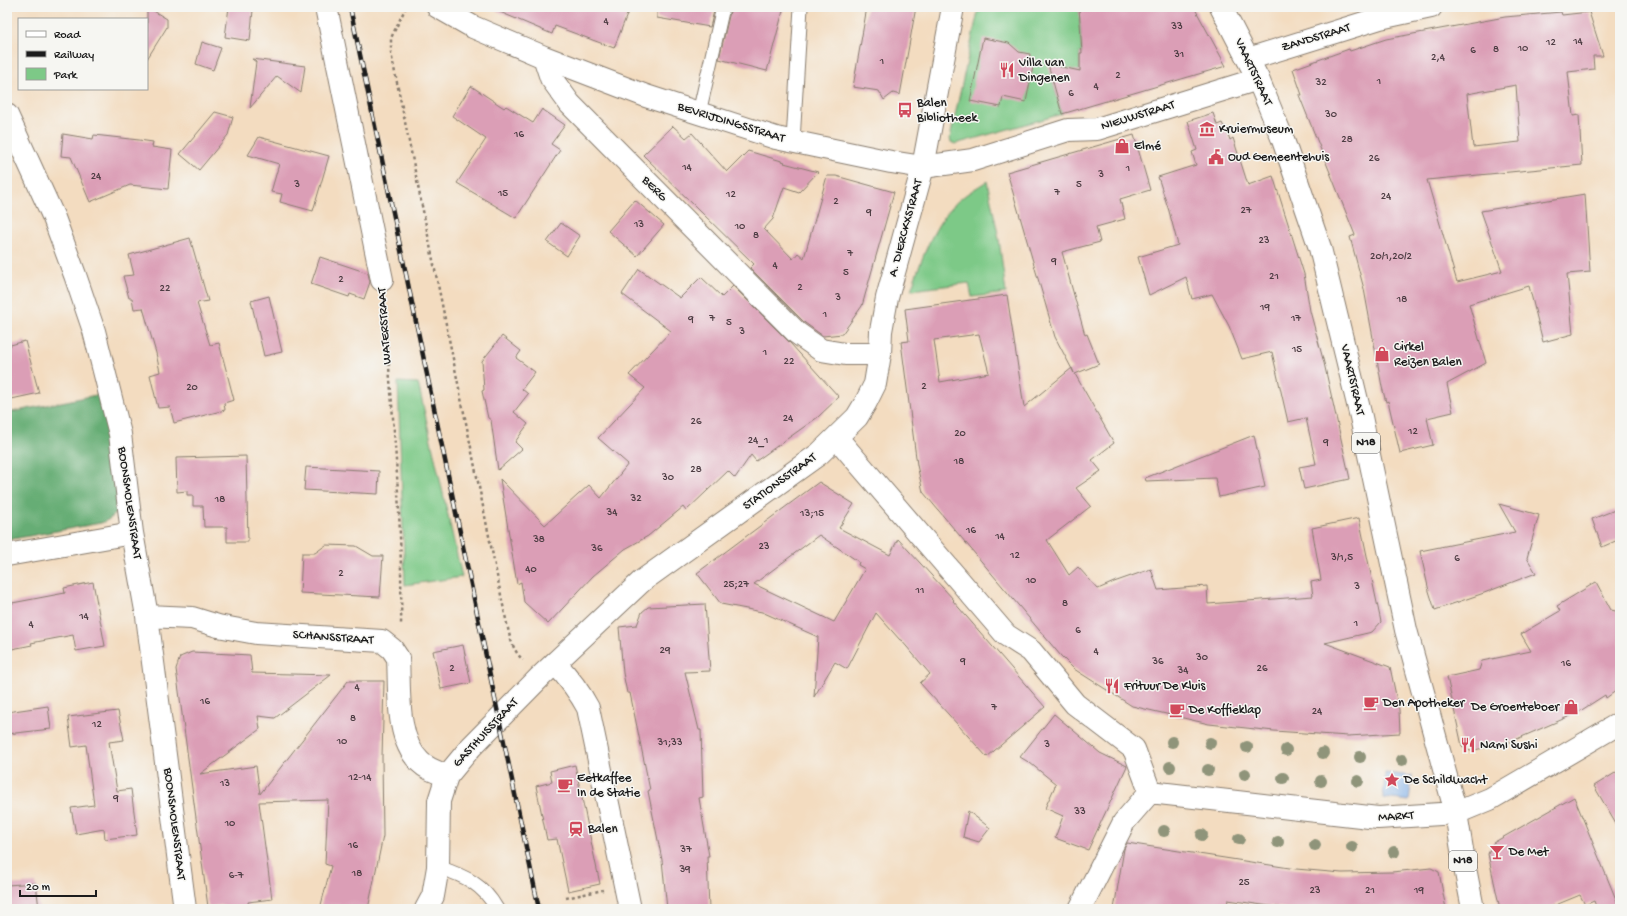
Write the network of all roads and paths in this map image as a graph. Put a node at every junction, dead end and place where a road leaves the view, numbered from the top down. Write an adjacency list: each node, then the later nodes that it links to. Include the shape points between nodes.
1 (326, 7): 16 (street, WATERSTRAAT)
2 (406, 7): 23 (path, via 391,38 391,53 510,638 517,655)
3 (438, 7): 9 (street, via 473,27)
4 (724, 7): 12 (lane)
5 (801, 7): 14 (lane)
6 (953, 7): 15 (street, A. DIERCKXSTRAAT)
7 (1221, 7): 10 (street, VAARTSTRAAT / N18)
8 (1432, 7): 10 (street, ZANDSTRAAT, via 1380,18)
9 (544, 58): 12 (street, BEVRIJDINGSSTRAAT); 17 (street, BERG, via 551,78 570,104 796,333 822,350 844,354)
10 (1248, 59): 11 (street, VAARTSTRAAT / N18)
11 (1258, 79): 15 (street, NIEUWSTRAAT, via 1097,129 1068,130 974,160); 27 (street, VAARTSTRAAT / N18, via 1283,140 1320,248 1361,417 1406,630)
12 (699, 113): 14 (street, BEVRIJDINGSSTRAAT)
13 (7, 114): 19 (street, BOONSMOLENSTRAAT, via 54,218 94,331 120,434)
14 (793, 141): 15 (street, BEVRIJDINGSSTRAAT)
15 (923, 167): 17 (street, A. DIERCKXSTRAAT, via 887,298)
16 (382, 280): 22 (path, WATERSTRAAT, via 397,464 402,578 400,630)
17 (880, 354): 18 (street, A. DIERCKXSTRAAT, via 875,384 866,402 857,418)
18 (837, 438): 23 (street, STATIONSSTRAAT, via 819,454 642,581); 26 (street, via 1006,635 1031,651 1076,704 1134,749)
19 (132, 532): 20 (street); 21 (street, BOONSMOLENSTRAAT)
20 (7, 555)
21 (147, 616): 22 (street, SCHANSSTRAAT, via 192,618 256,633 382,641); 31 (street, BOONSMOLENSTRAAT)
22 (392, 649): 25 (street, SCHANSSTRAAT, via 398,658 402,725 408,748 420,762)
23 (547, 670): 25 (street, GASTHUISSTRAAT, via 471,747); 29 (street, via 567,676 588,708)
24 (1620, 723): 27 (street, MARKT, via 1490,799)
25 (447, 776): 28 (street, GASTHUISSTRAAT, via 439,801)
26 (1150, 792): 27 (street, MARKT, via 1378,818); 35 (street, via 1124,822)
27 (1456, 813): 36 (street, N18)
28 (438, 867): 32 (street, GASTHUISSTRAAT, via 432,896); 33 (lane, via 460,874 485,890)
29 (625, 886): 30 (path); 34 (street)
30 (566, 898)
31 (185, 909)
32 (426, 909)
33 (497, 909)
34 (630, 909)
35 (1080, 909)
36 (1473, 909)

